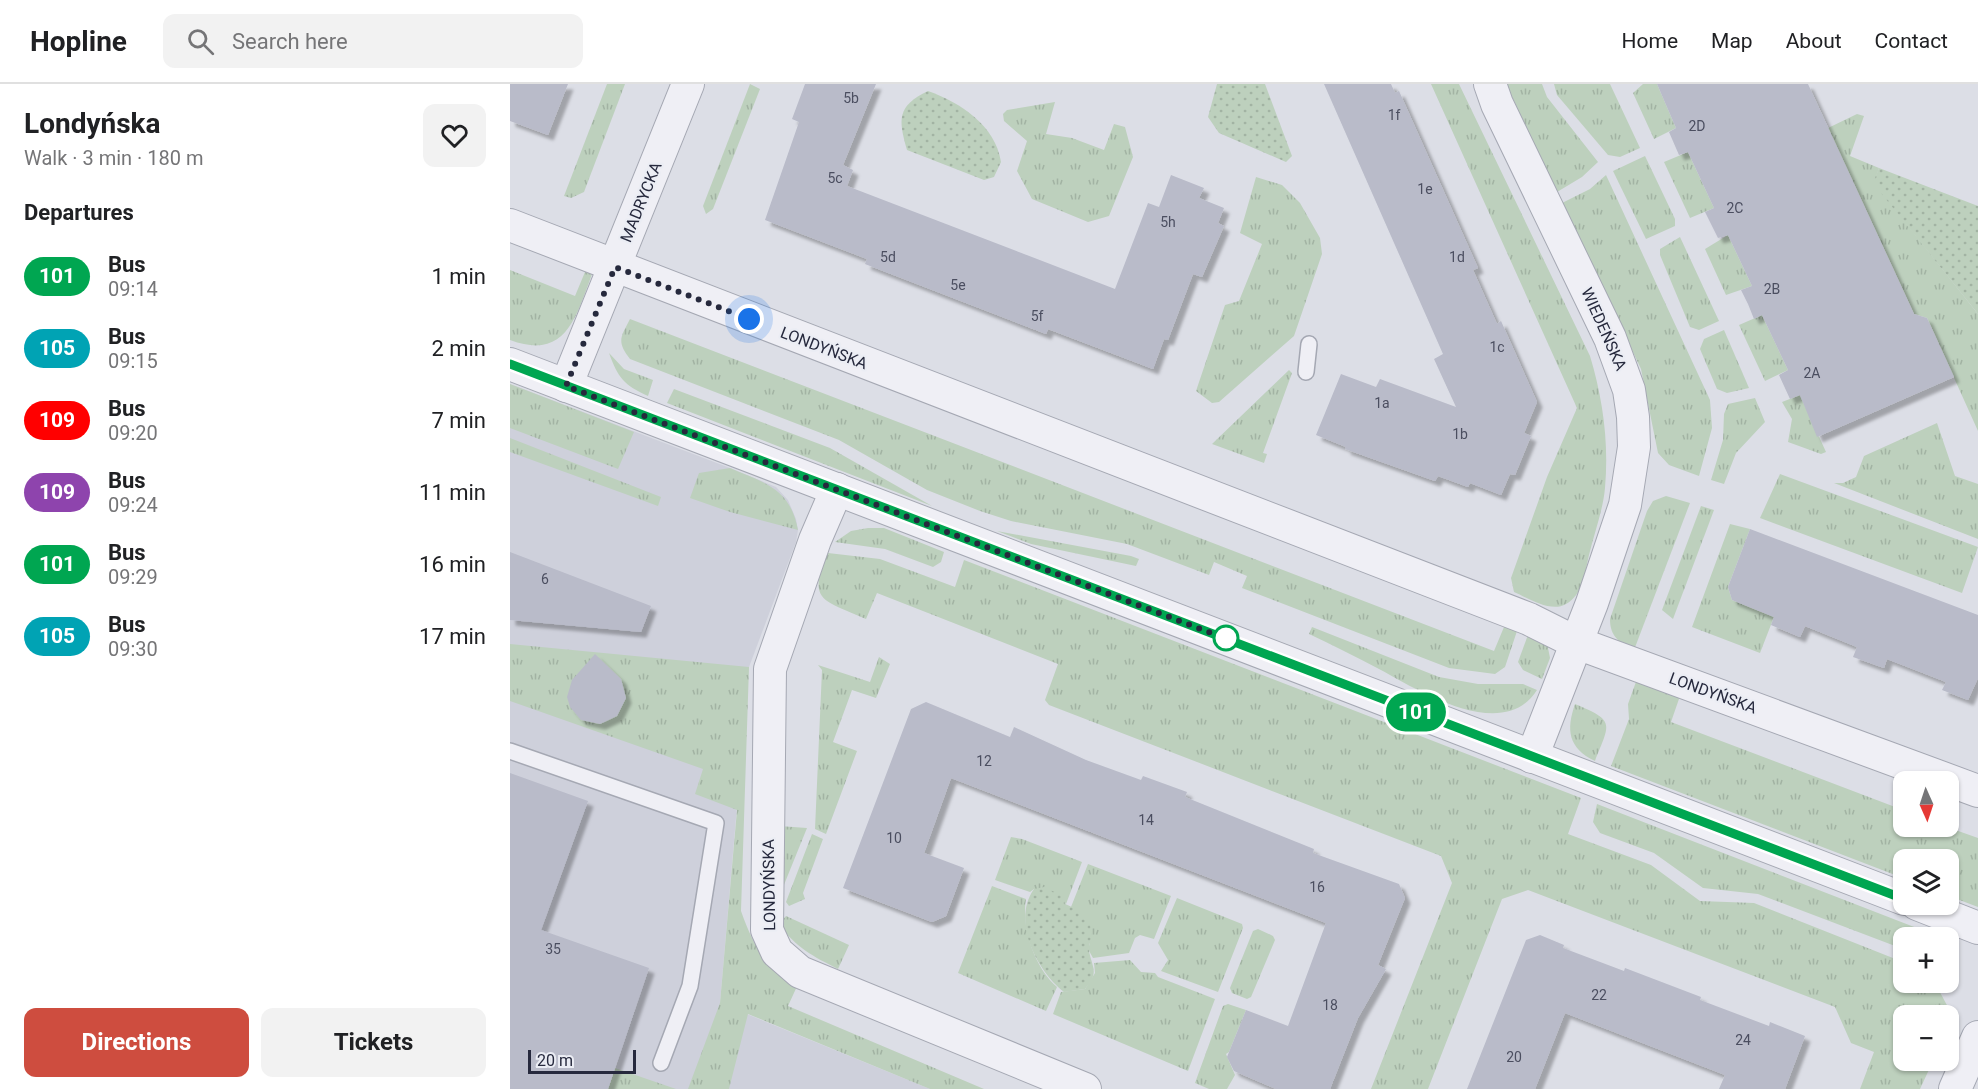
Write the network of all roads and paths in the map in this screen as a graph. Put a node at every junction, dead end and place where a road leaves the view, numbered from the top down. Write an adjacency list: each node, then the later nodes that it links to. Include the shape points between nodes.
1 (688, 84): 4 (street, MADRYCKA)
2 (1490, 84): 10 (street, WIEDEŃSKA, via 1610,338 1630,399 1634,447 1625,505)
3 (510, 225): 4 (street, LONDYŃSKA)
4 (615, 267): 8 (street, MADRYCKA); 10 (street, LONDYŃSKA, via 1529,620)
5 (1309, 344): 7 (lane)
6 (510, 364): 8 (street)
7 (1306, 372)
8 (566, 386): 9 (street)
9 (837, 489): 12 (street); 19 (street, LONDYŃSKA, via 770,669 767,930 777,952 800,972)
10 (1577, 643): 12 (street, WIEDEŃSKA); 13 (street, LONDYŃSKA)
11 (510, 751): 18 (lane, via 716,823 690,986)
12 (1532, 757): 14 (street)
13 (1978, 791)
14 (1893, 895)
15 (1945, 915): 16 (street)
16 (1978, 928)
17 (1978, 1037): 20 (street)
18 (661, 1063)
19 (1085, 1089)
20 (1955, 1089)

